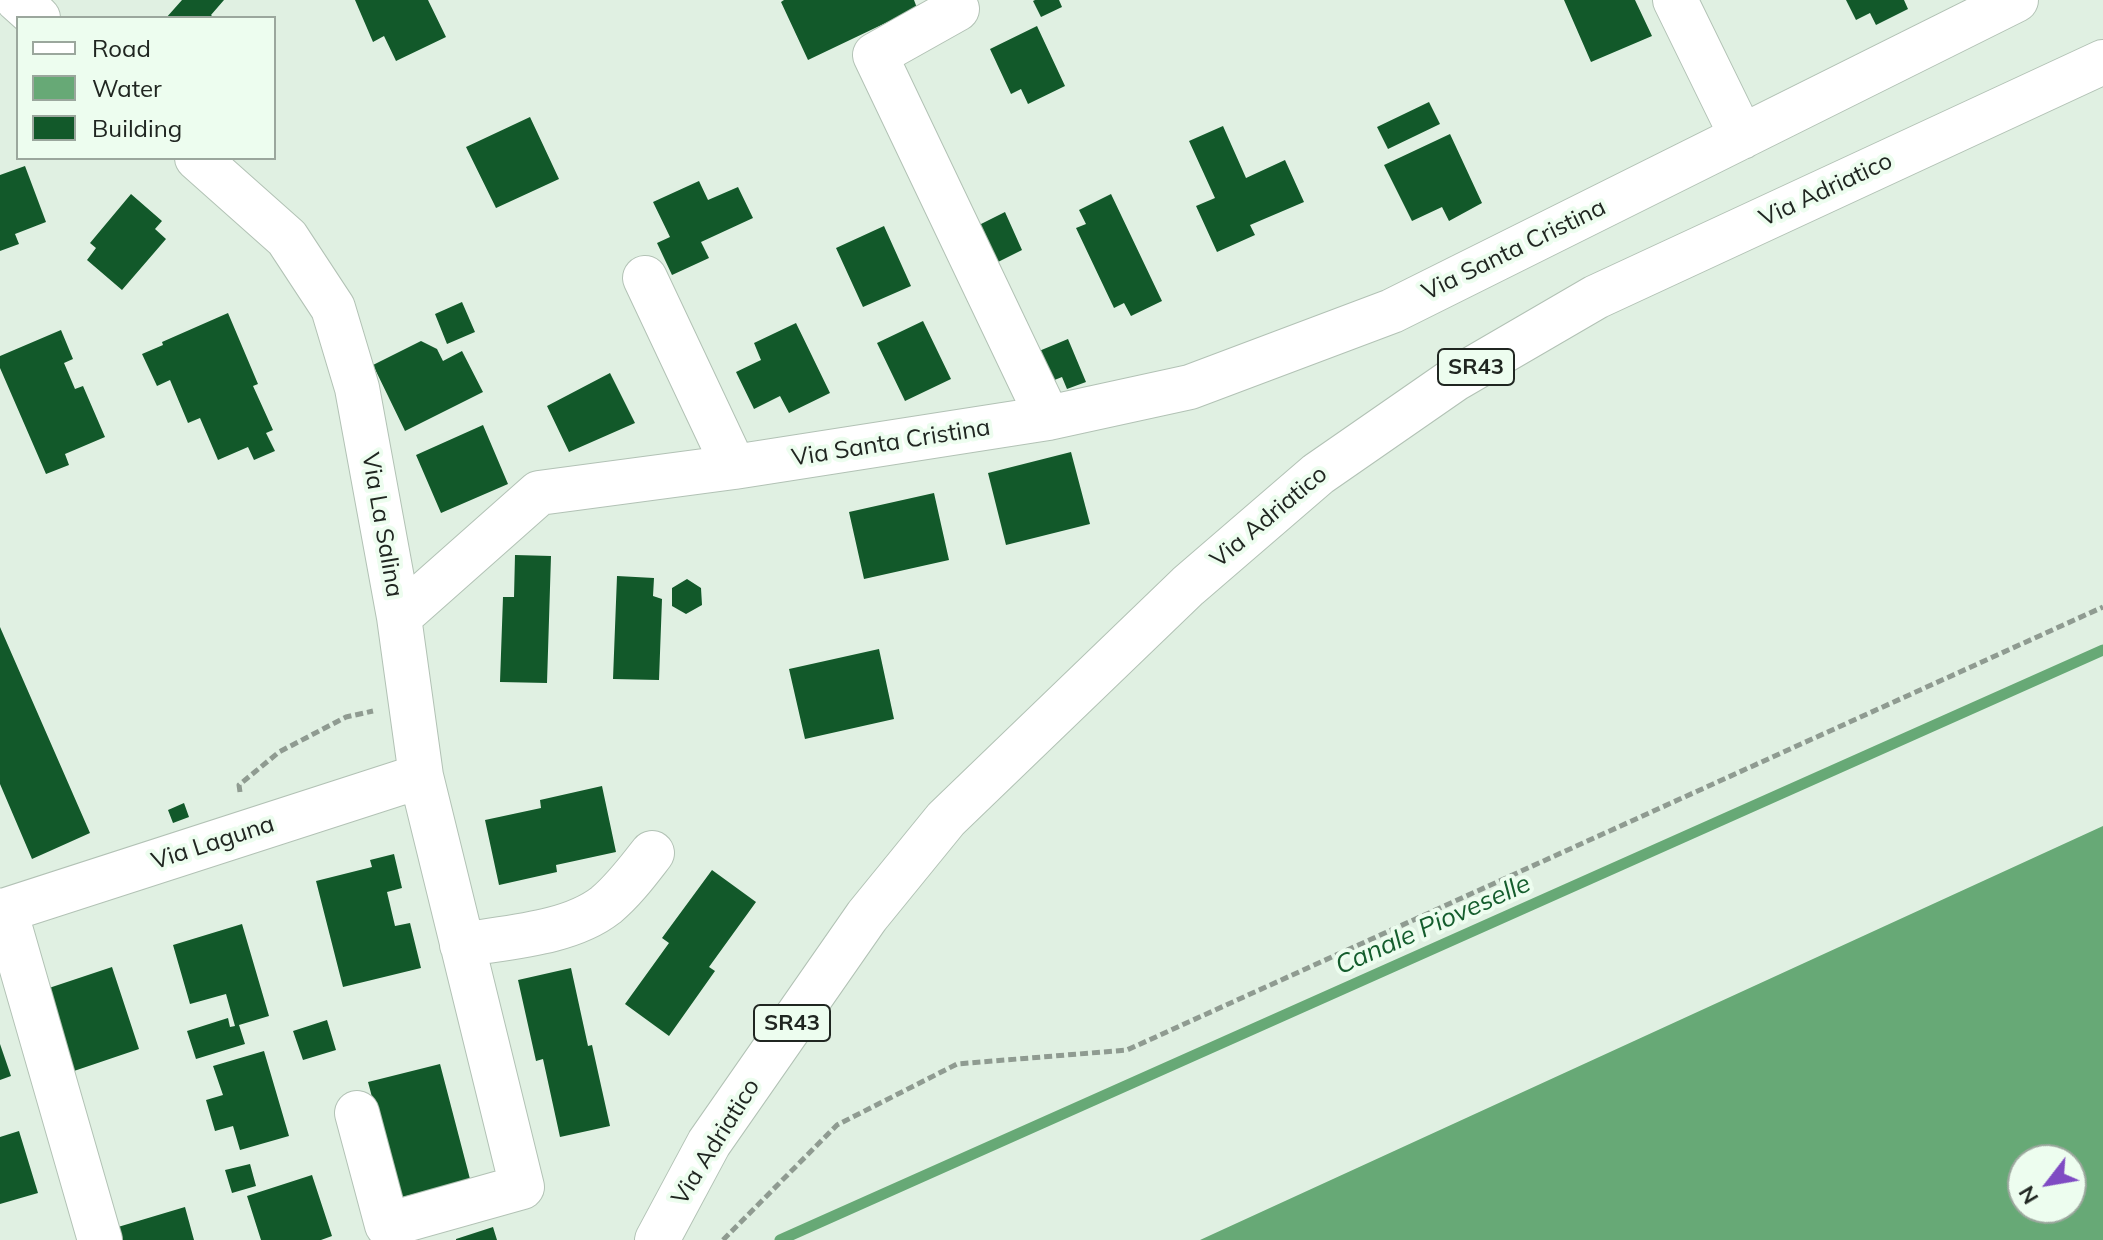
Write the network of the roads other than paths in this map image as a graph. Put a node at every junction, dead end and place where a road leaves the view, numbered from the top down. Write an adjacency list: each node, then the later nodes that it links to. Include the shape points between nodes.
1 (18, 0): 6 (street)
2 (1675, 0): 8 (street)
3 (2016, 0): 5 (street, Via Santa Cristina)
4 (957, 9): 11 (street, via 875,55)
5 (1952, 14): 8 (street, Via Santa Cristina)
6 (36, 16)
7 (2103, 62): 20 (street, Via Adriatico / SR43, via 1596,297 1455,379 1318,474 1188,586 946,819 867,916 709,1143)
8 (1742, 137): 11 (street, Via Santa Cristina, via 1392,311 1190,387)
9 (199, 160): 13 (street, Via La Salina, via 287,238 333,308 357,388)
10 (645, 278): 12 (street)
11 (1048, 418): 12 (street, Via Santa Cristina)
12 (734, 467): 13 (street, Via Santa Cristina, via 539,493)
13 (399, 617): 14 (street, Via La Salina)
14 (421, 776): 16 (street, Via Laguna); 17 (street, Via La Salina)
15 (652, 853): 17 (street, via 603,907 564,927)
16 (3, 911): 19 (street, Via Laguna)
17 (462, 945): 18 (street, Via La Salina, via 522,1187 387,1225)
18 (357, 1113)
19 (100, 1240)
20 (657, 1240)

